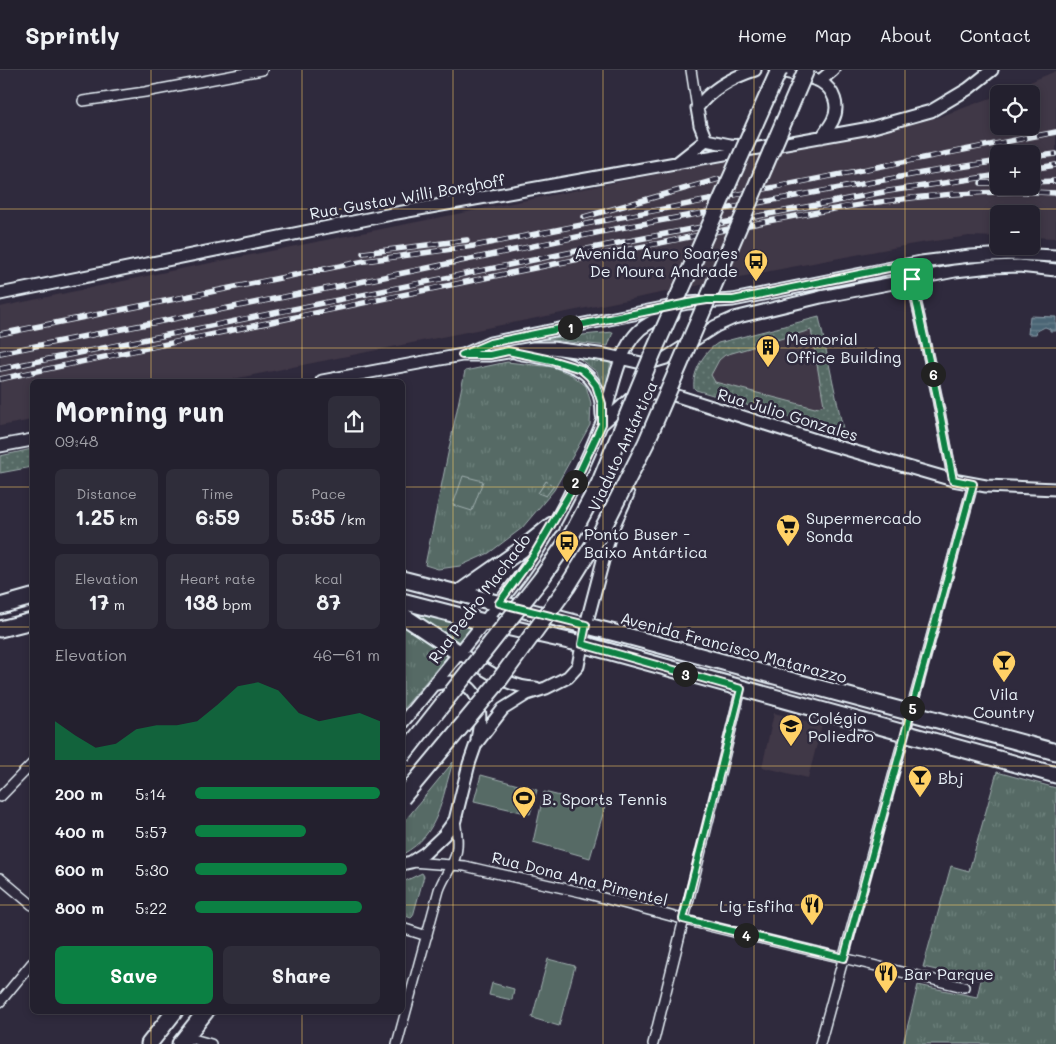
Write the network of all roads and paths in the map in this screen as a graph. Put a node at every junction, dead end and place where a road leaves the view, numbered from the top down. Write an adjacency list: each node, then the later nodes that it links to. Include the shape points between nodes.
1 (262, 70): 9 (street)
2 (691, 70): 10 (street)
3 (755, 70): 10 (street, via 719,87)
4 (777, 70): 8 (street); 54 (main road, Viaduto Antártica, bridge, via 599,484 572,534 541,579)
5 (806, 70): 58 (main road, Viaduto Antártica, bridge, via 646,443 601,532 567,587 494,686)
6 (834, 70): 8 (street)
7 (992, 70): 11 (street, Rua Gustav Willi Borghoff, via 931,111)
8 (820, 81): 11 (street, via 830,90 837,110)
9 (83, 101)
10 (697, 108): 12 (street)
11 (822, 137): 13 (street, Rua Gustav Willi Borghoff)
12 (706, 140): 13 (street); 14 (street)
13 (761, 148): 14 (street, Rua Gustav Willi Borghoff)
14 (676, 164): 19 (street, Rua Gustav Willi Borghoff, via 397,213)
15 (1056, 256): 16 (street, via 970,256)
16 (908, 264): 18 (street); 20 (street)
17 (1056, 270): 18 (street, via 991,267)
18 (912, 279): 21 (street, via 734,318); 30 (street)
19 (0, 294)
20 (733, 300): 23 (street, via 688,303 499,341); 24 (street, Rua Pedro Machado, via 682,311 646,325)
21 (700, 337): 24 (street, via 655,363 639,364); 26 (street)
22 (508, 351): 23 (street, via 482,356); 24 (street, via 552,348); 27 (street, via 581,369 596,385 602,404)
23 (462, 355): 25 (street)
24 (621, 358): 27 (street, Rua Pedro Machado)
25 (333, 379)
26 (671, 394): 27 (street, Rua Julio Gonzales, via 642,394 631,398); 30 (street, Rua Julio Gonzales); 43 (street, via 610,534)
27 (602, 424): 33 (street, Rua Pedro Machado)
28 (30, 440): 29 (street)
29 (0, 446)
30 (953, 480): 31 (street, Rua Julio Gonzales)
31 (973, 484): 32 (street, Rua Julio Gonzales); 50 (street)
32 (1056, 489)
33 (552, 525): 35 (main road); 38 (street, Rua Pedro Machado)
34 (405, 580): 35 (main road, Avenida Francisco Matarazzo)
35 (459, 593): 38 (main road, Avenida Francisco Matarazzo)
36 (30, 598): 39 (main road)
37 (405, 602): 42 (main road)
38 (499, 603): 42 (street, Rua Pedro Machado); 43 (main road, Avenida Francisco Matarazzo)
39 (0, 606)
40 (405, 617): 46 (main road)
41 (30, 622): 44 (main road)
42 (484, 622): 45 (main road); 46 (street, Rua Pedro Machado)
43 (586, 625): 45 (street); 50 (main road, Avenida Francisco Matarazzo)
44 (0, 629)
45 (582, 644): 48 (street, via 578,666 568,677); 49 (main road)
46 (459, 653): 47 (street, Rua Pedro Machado); 48 (street, via 512,684)
47 (433, 685): 51 (street, Rua Pedro Machado); 53 (street, via 455,681 471,689 480,708)
48 (546, 688): 53 (street, via 527,694 503,709)
49 (741, 689): 52 (main road); 65 (street)
50 (911, 713): 52 (street); 55 (main road, Avenida Francisco Matarazzo)
51 (405, 718)
52 (905, 734): 57 (main road); 68 (street)
53 (476, 744): 60 (street)
54 (405, 752)
55 (1056, 752)
56 (30, 766): 59 (street)
57 (1056, 775)
58 (405, 794)
59 (0, 797)
60 (455, 820): 61 (street, via 432,847); 62 (street, via 456,855)
61 (407, 863): 62 (street, Rua Dona Ana Pimentel)
62 (451, 866): 65 (street, Rua Dona Ana Pimentel, via 465,866 563,888); 67 (street, via 442,881)
63 (0, 878): 64 (street)
64 (30, 903)
65 (683, 919): 68 (street, Rua Dona Ana Pimentel); 78 (street)
66 (405, 929): 67 (street)
67 (427, 936): 77 (street)
68 (844, 958): 70 (street, Rua Dona Ana Pimentel); 79 (street)
69 (30, 965): 71 (street)
70 (964, 987)
71 (0, 1002)
72 (172, 1014): 75 (main road)
73 (204, 1014): 74 (main road)
74 (183, 1040): 76 (street)
75 (149, 1044)
76 (211, 1044)
77 (397, 1044)
78 (653, 1044)
79 (820, 1044)

